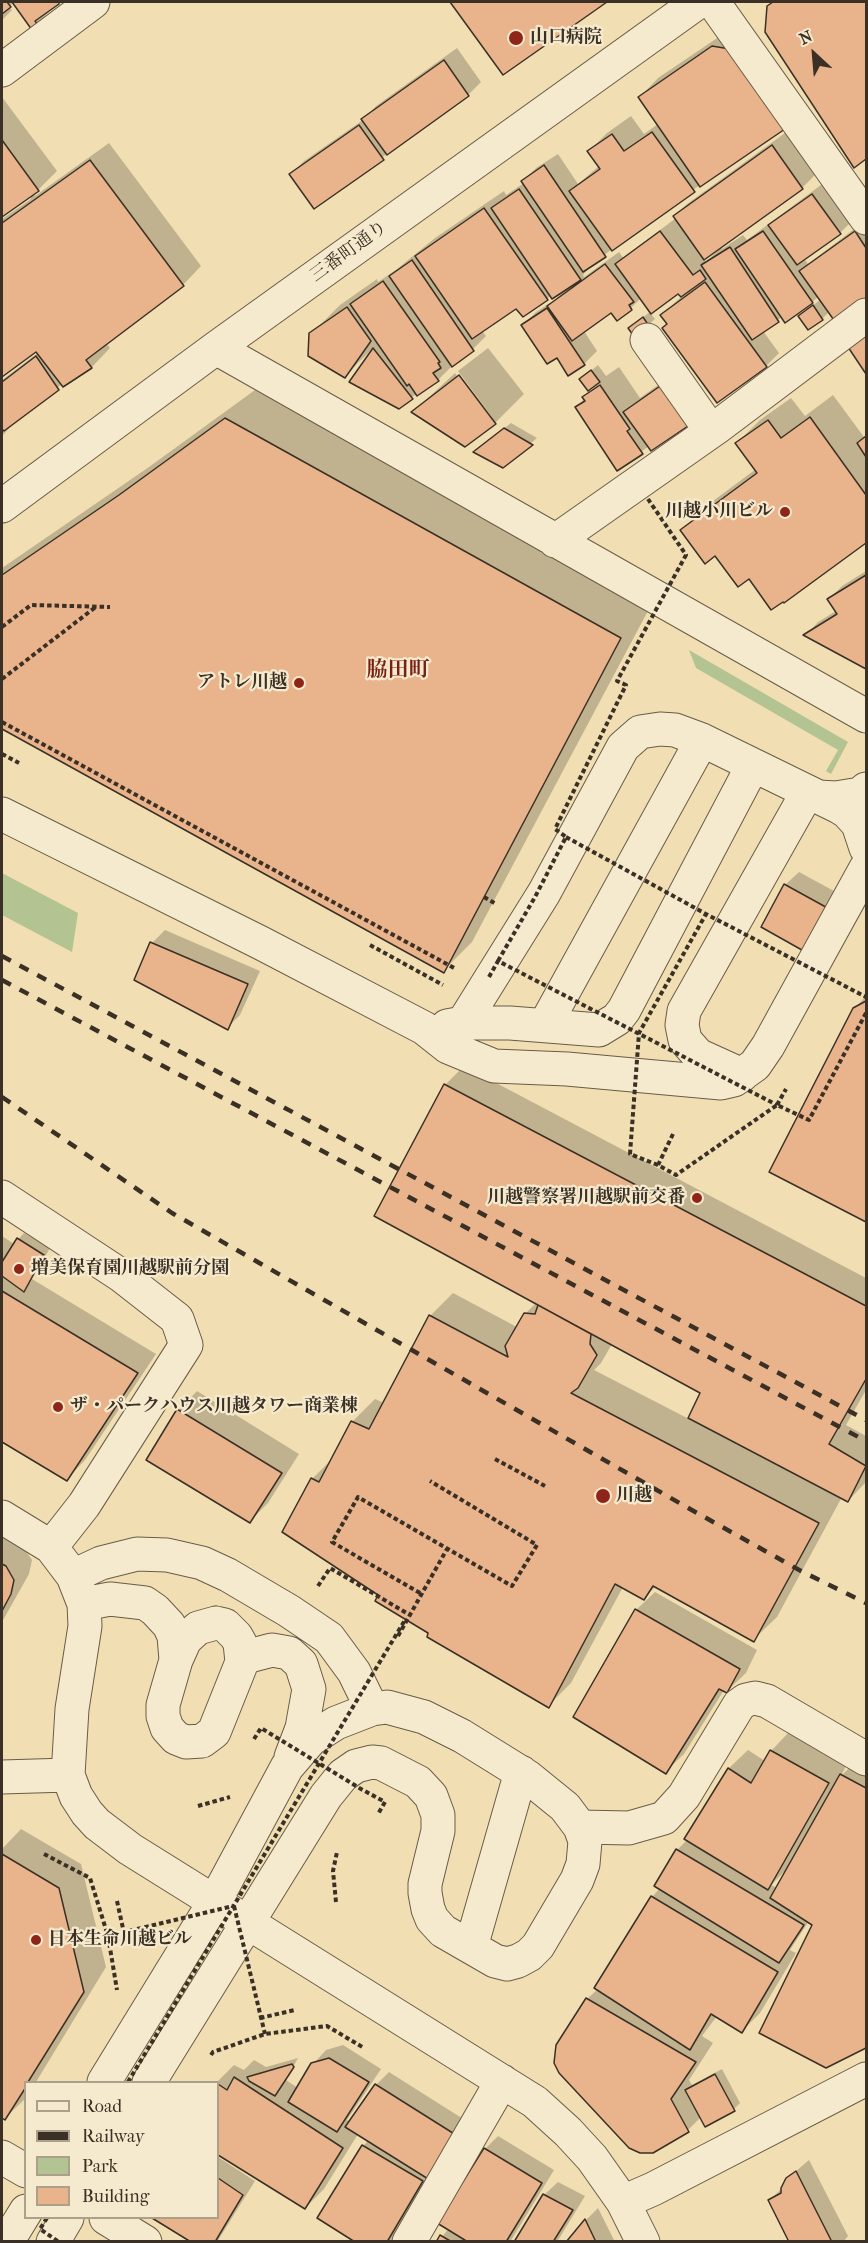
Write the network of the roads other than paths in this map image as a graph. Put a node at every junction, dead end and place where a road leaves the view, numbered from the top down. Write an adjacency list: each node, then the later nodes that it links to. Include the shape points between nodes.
1 (93, 2): 4 (street)
2 (698, 2): 8 (street, 三番町通り)
3 (714, 2): 5 (street)
4 (2, 70)
5 (867, 219)
6 (867, 315): 9 (street)
7 (647, 340): 9 (street)
8 (216, 348): 10 (street, 三番町通り); 11 (street)
9 (711, 431): 11 (street)
10 (2, 506)
11 (555, 541): 12 (street)
12 (867, 716)
13 (702, 740): 14 (street); 20 (street, via 660,729 640,732 623,747 543,893); 21 (street)
14 (753, 765): 16 (street); 21 (street, via 624,1010 599,1030)
15 (867, 789): 16 (street, via 836,798)
16 (812, 795): 18 (street, via 854,818); 23 (street, via 684,1011 685,1040 698,1055)
17 (2, 814): 22 (street)
18 (867, 848)
19 (864, 867): 23 (street, via 768,1046 755,1065)
20 (462, 1023): 21 (street); 22 (street)
21 (545, 1025)
22 (424, 1028): 23 (street, via 448,1047 494,1065 721,1083)
23 (742, 1075)
24 (2, 1197): 26 (street, via 122,1276 177,1319 186,1346 84,1505)
25 (2, 1517): 26 (street)
26 (51, 1548): 27 (street)
27 (78, 1590): 28 (street, via 145,1603 155,1610 174,1636); 30 (street, via 101,1563 137,1554 167,1555 202,1563 329,1638 348,1662); 34 (street, via 85,1626 72,1709)
28 (176, 1660): 29 (street, via 191,1633 216,1623 225,1625 236,1636); 29 (street, via 163,1716 176,1738 192,1743 207,1739 214,1732)
29 (242, 1662): 32 (street, via 272,1650 289,1653 301,1664 309,1689 308,1704)
30 (372, 1709): 32 (street, via 324,1730); 33 (street, via 387,1707 424,1717)
31 (867, 1760): 36 (street, via 767,1701 746,1700 739,1705 684,1796 664,1818 629,1828)
32 (287, 1767): 37 (street)
33 (521, 1772): 36 (street, via 548,1791); 38 (street)
34 (68, 1775): 35 (street); 37 (street, via 76,1796 97,1824 130,1849)
35 (2, 1777)
36 (580, 1827): 38 (street, via 585,1841 584,1864 538,1946 529,1955 507,1964)
37 (232, 1909): 38 (street, via 335,1783 356,1766 381,1763 418,1782 431,1796 438,1815 438,1831 426,1884 426,1903 437,1926); 40 (street); 41 (street); 42 (street)
38 (471, 1947)
39 (867, 2079): 45 (street)
40 (105, 2081)
41 (149, 2081)
42 (502, 2081): 45 (street, via 535,2102 568,2132); 52 (street)
43 (2, 2157): 44 (street)
44 (24, 2170)
45 (623, 2202): 53 (street)
46 (24, 2214): 49 (street)
47 (66, 2219): 50 (street)
48 (109, 2219): 51 (street)
49 (7, 2241)
50 (53, 2241)
51 (145, 2241)
52 (409, 2241)
53 (642, 2241)

